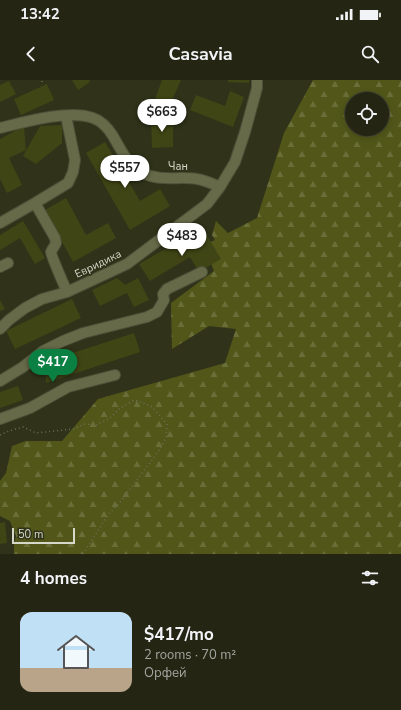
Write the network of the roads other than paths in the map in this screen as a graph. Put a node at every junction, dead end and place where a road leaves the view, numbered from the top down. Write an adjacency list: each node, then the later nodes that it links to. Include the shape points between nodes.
1 (257, 80): 4 (street, Евридика, via 257,88 235,162)
2 (66, 116): 3 (street, Чан); 4 (street, Чан, via 87,116 100,121 111,133 132,166 144,174 161,178 199,179); 5 (street, via 75,160 73,172 68,183)
3 (0, 128)
4 (220, 187): 8 (street, Евридика, via 207,204 127,264)
5 (36, 203): 6 (street); 8 (street, via 55,238 56,243 51,257)
6 (0, 223)
7 (202, 272): 11 (street, via 167,289 158,312 63,341 43,351)
8 (67, 292): 9 (street, Евридика, via 42,299 25,308)
9 (0, 328)
10 (115, 375): 12 (street, via 68,387 30,408)
11 (0, 381)
12 (0, 419)

